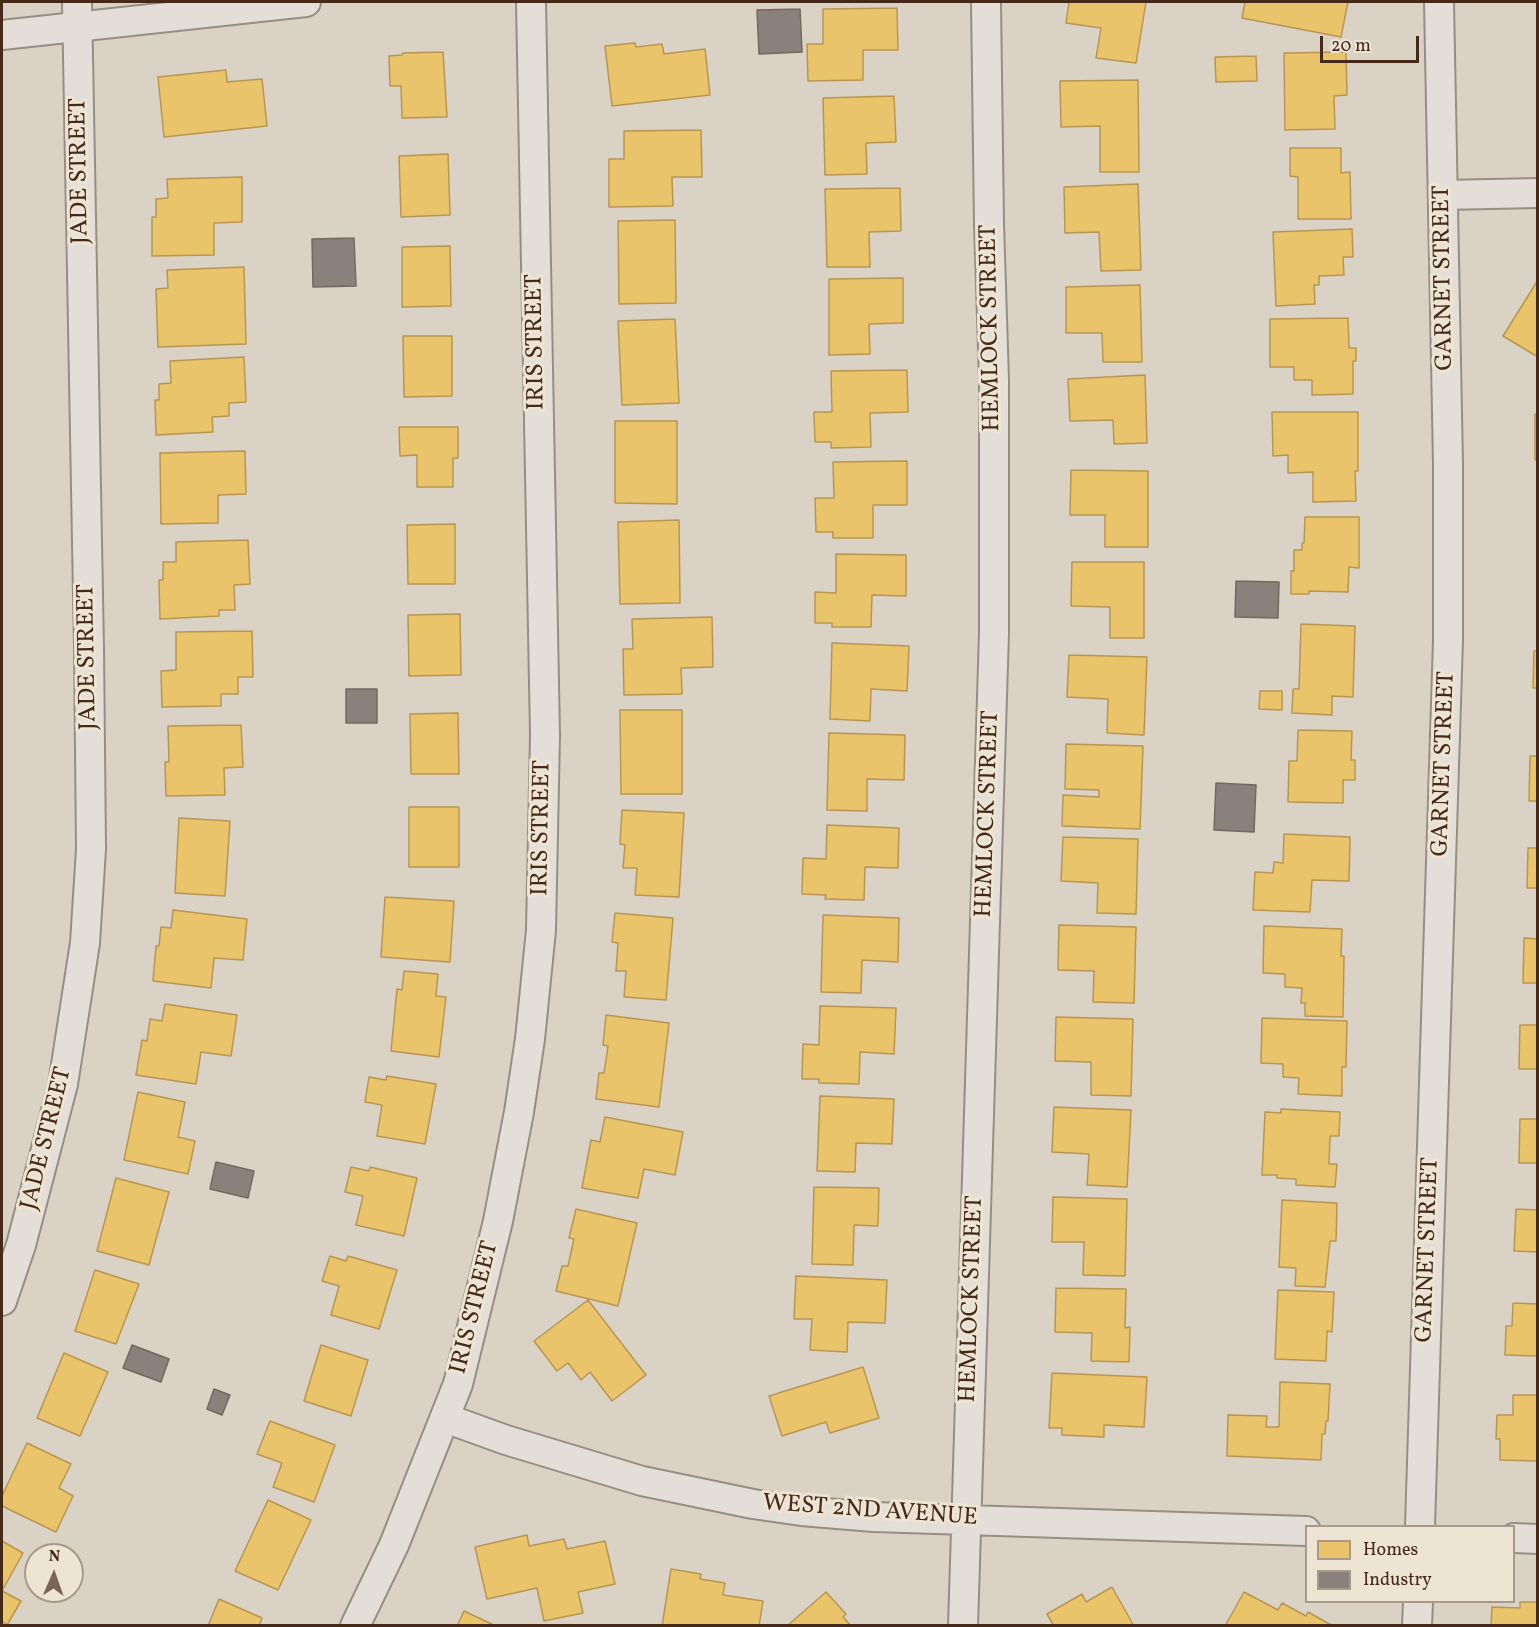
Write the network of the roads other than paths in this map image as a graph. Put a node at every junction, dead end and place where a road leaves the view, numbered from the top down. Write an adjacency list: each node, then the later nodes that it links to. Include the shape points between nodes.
1 (306, 2): 5 (street)
2 (531, 2): 10 (street, IRIS STREET, via 545,735 541,930 521,1102 498,1221 458,1384)
3 (986, 2): 11 (street, HEMLOCK STREET, via 994,380 994,633)
4 (1439, 2): 8 (street, GARNET STREET)
5 (77, 14): 6 (street); 9 (street, JADE STREET, via 91,849 85,943 63,1084 21,1245)
6 (2, 35)
7 (1538, 193): 8 (street)
8 (1443, 195): 12 (street, GARNET STREET, via 1448,640)
9 (2, 1301)
10 (445, 1418): 11 (street, WEST 2ND AVENUE, via 506,1440 685,1491 753,1504 874,1518); 17 (street, IRIS STREET, via 394,1545)
11 (966, 1520): 13 (street, WEST 2ND AVENUE); 18 (street, HEMLOCK STREET)
12 (1420, 1525)
13 (1305, 1531)
14 (1515, 1538): 15 (street)
15 (1538, 1539)
16 (1418, 1603): 19 (street)
17 (355, 1626)
18 (963, 1626)
19 (1417, 1626)

